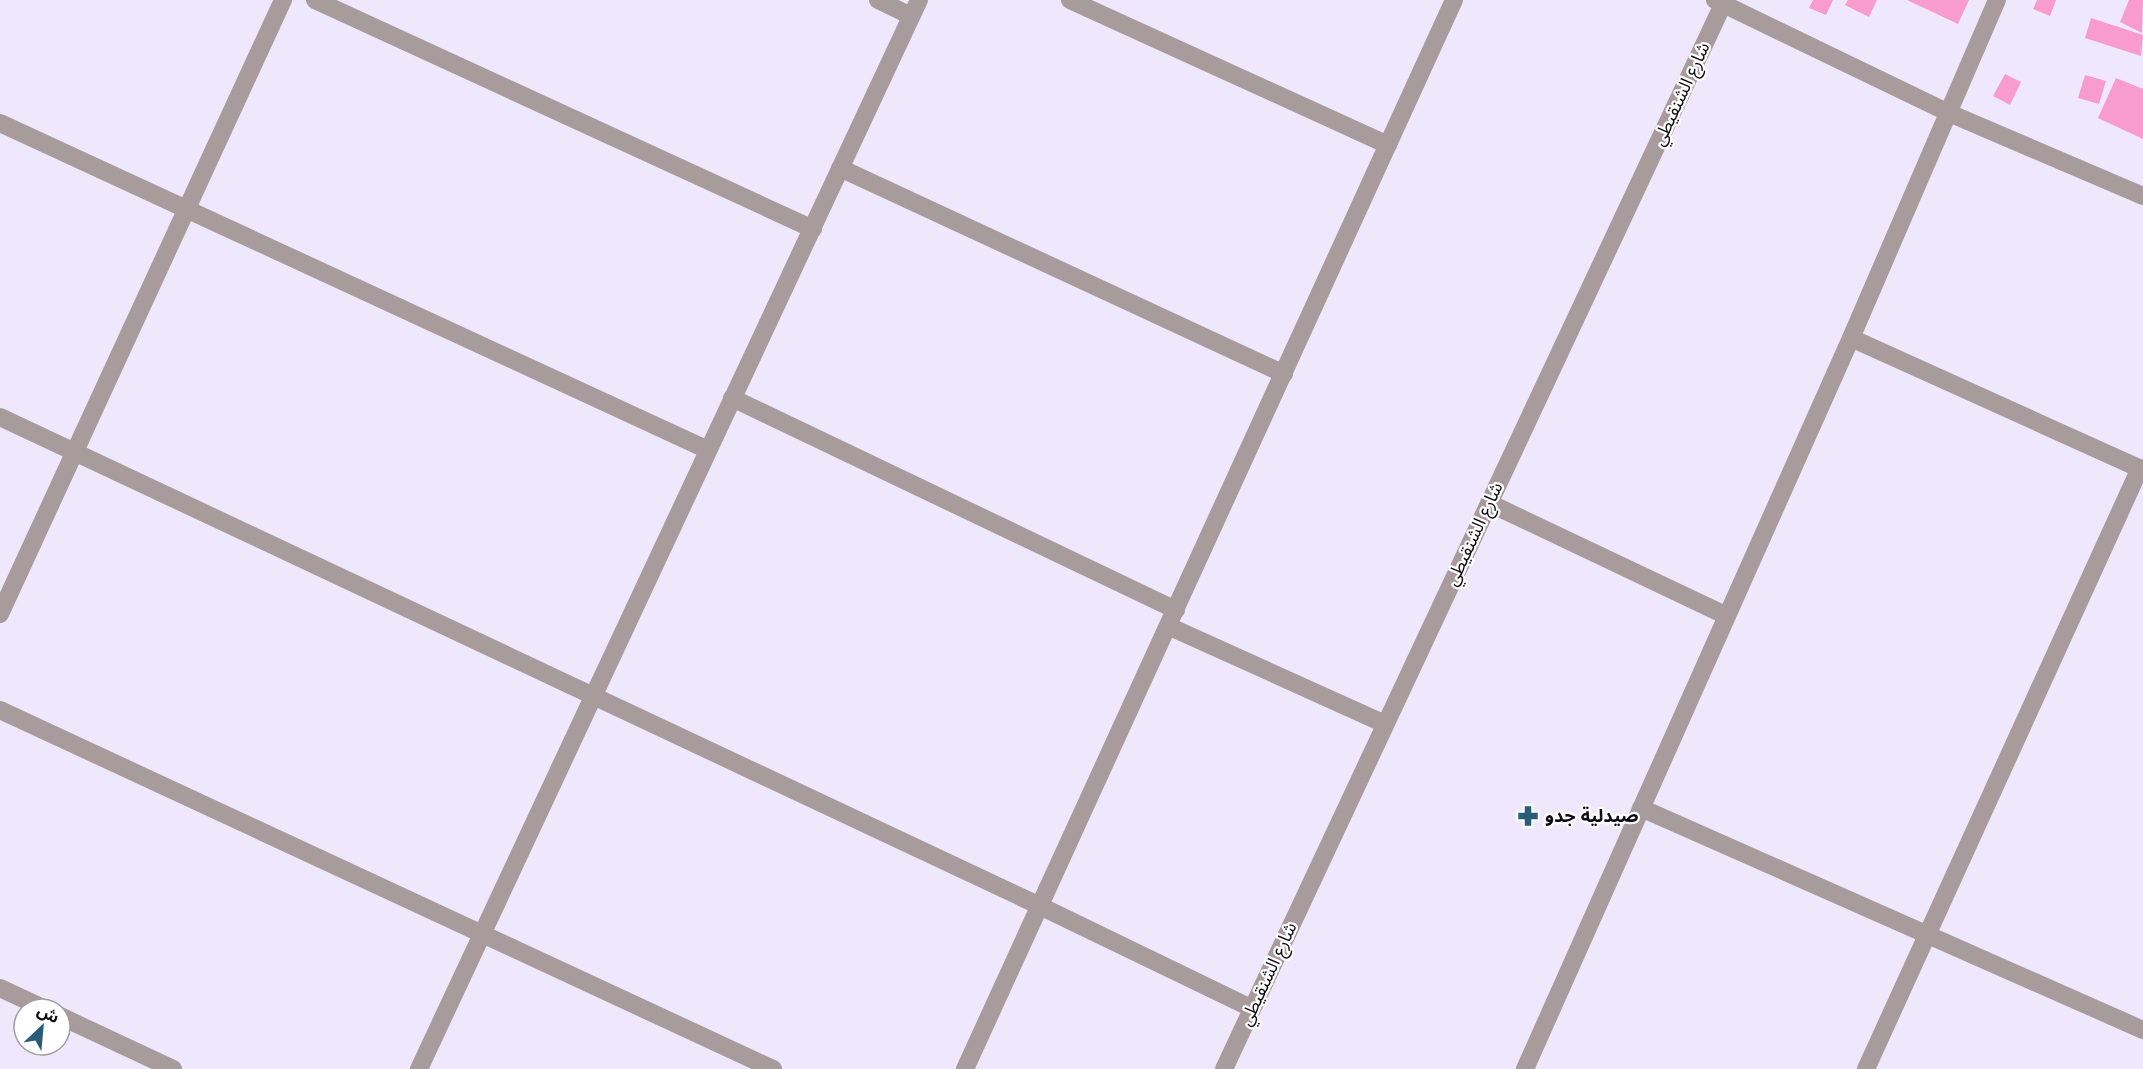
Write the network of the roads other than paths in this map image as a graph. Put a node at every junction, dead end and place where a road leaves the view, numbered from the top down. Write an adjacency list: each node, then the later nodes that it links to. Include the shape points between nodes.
1 (283, 0): 14 (street)
2 (315, 0): 15 (street)
3 (878, 0): 8 (street)
4 (1070, 0): 11 (street)
5 (1454, 0): 11 (street)
6 (1998, 0): 9 (street)
7 (1721, 1): 9 (street); 23 (street, شارع الشنقيطي)
8 (915, 8): 12 (street)
9 (1949, 113): 13 (street); 16 (street)
10 (0, 123): 14 (street)
11 (1388, 145): 17 (street)
12 (840, 168): 15 (street); 17 (street)
13 (2143, 196)
14 (187, 209): 20 (street); 21 (street)
15 (813, 229): 18 (street)
16 (1851, 338): 22 (street); 26 (street)
17 (1284, 374): 24 (street)
18 (732, 399): 20 (street); 24 (street)
19 (0, 417): 21 (street)
20 (708, 450): 28 (street)
21 (74, 453): 25 (street); 28 (street)
22 (2142, 469): 34 (street)
23 (1489, 503): 26 (street); 30 (street, شارع الشنقيطي)
24 (1176, 609): 27 (street)
25 (0, 614)
26 (1727, 616): 31 (street)
27 (1168, 626): 30 (street); 32 (street)
28 (593, 696): 32 (street); 33 (street)
29 (0, 710): 33 (street)
30 (1385, 724): 37 (street, شارع الشنقيطي)
31 (1641, 808): 34 (street); 45 (street)
32 (1040, 906): 37 (street); 43 (street)
33 (482, 934): 41 (street); 42 (street)
34 (1928, 934): 39 (street); 46 (street)
35 (0, 988): 36 (street)
36 (19, 997)
37 (1251, 1008): 44 (street, شارع الشنقيطي)
38 (72, 1022): 40 (street)
39 (2143, 1030)
40 (173, 1069)
41 (419, 1069)
42 (773, 1069)
43 (965, 1069)
44 (1224, 1069)
45 (1525, 1069)
46 (1866, 1069)

